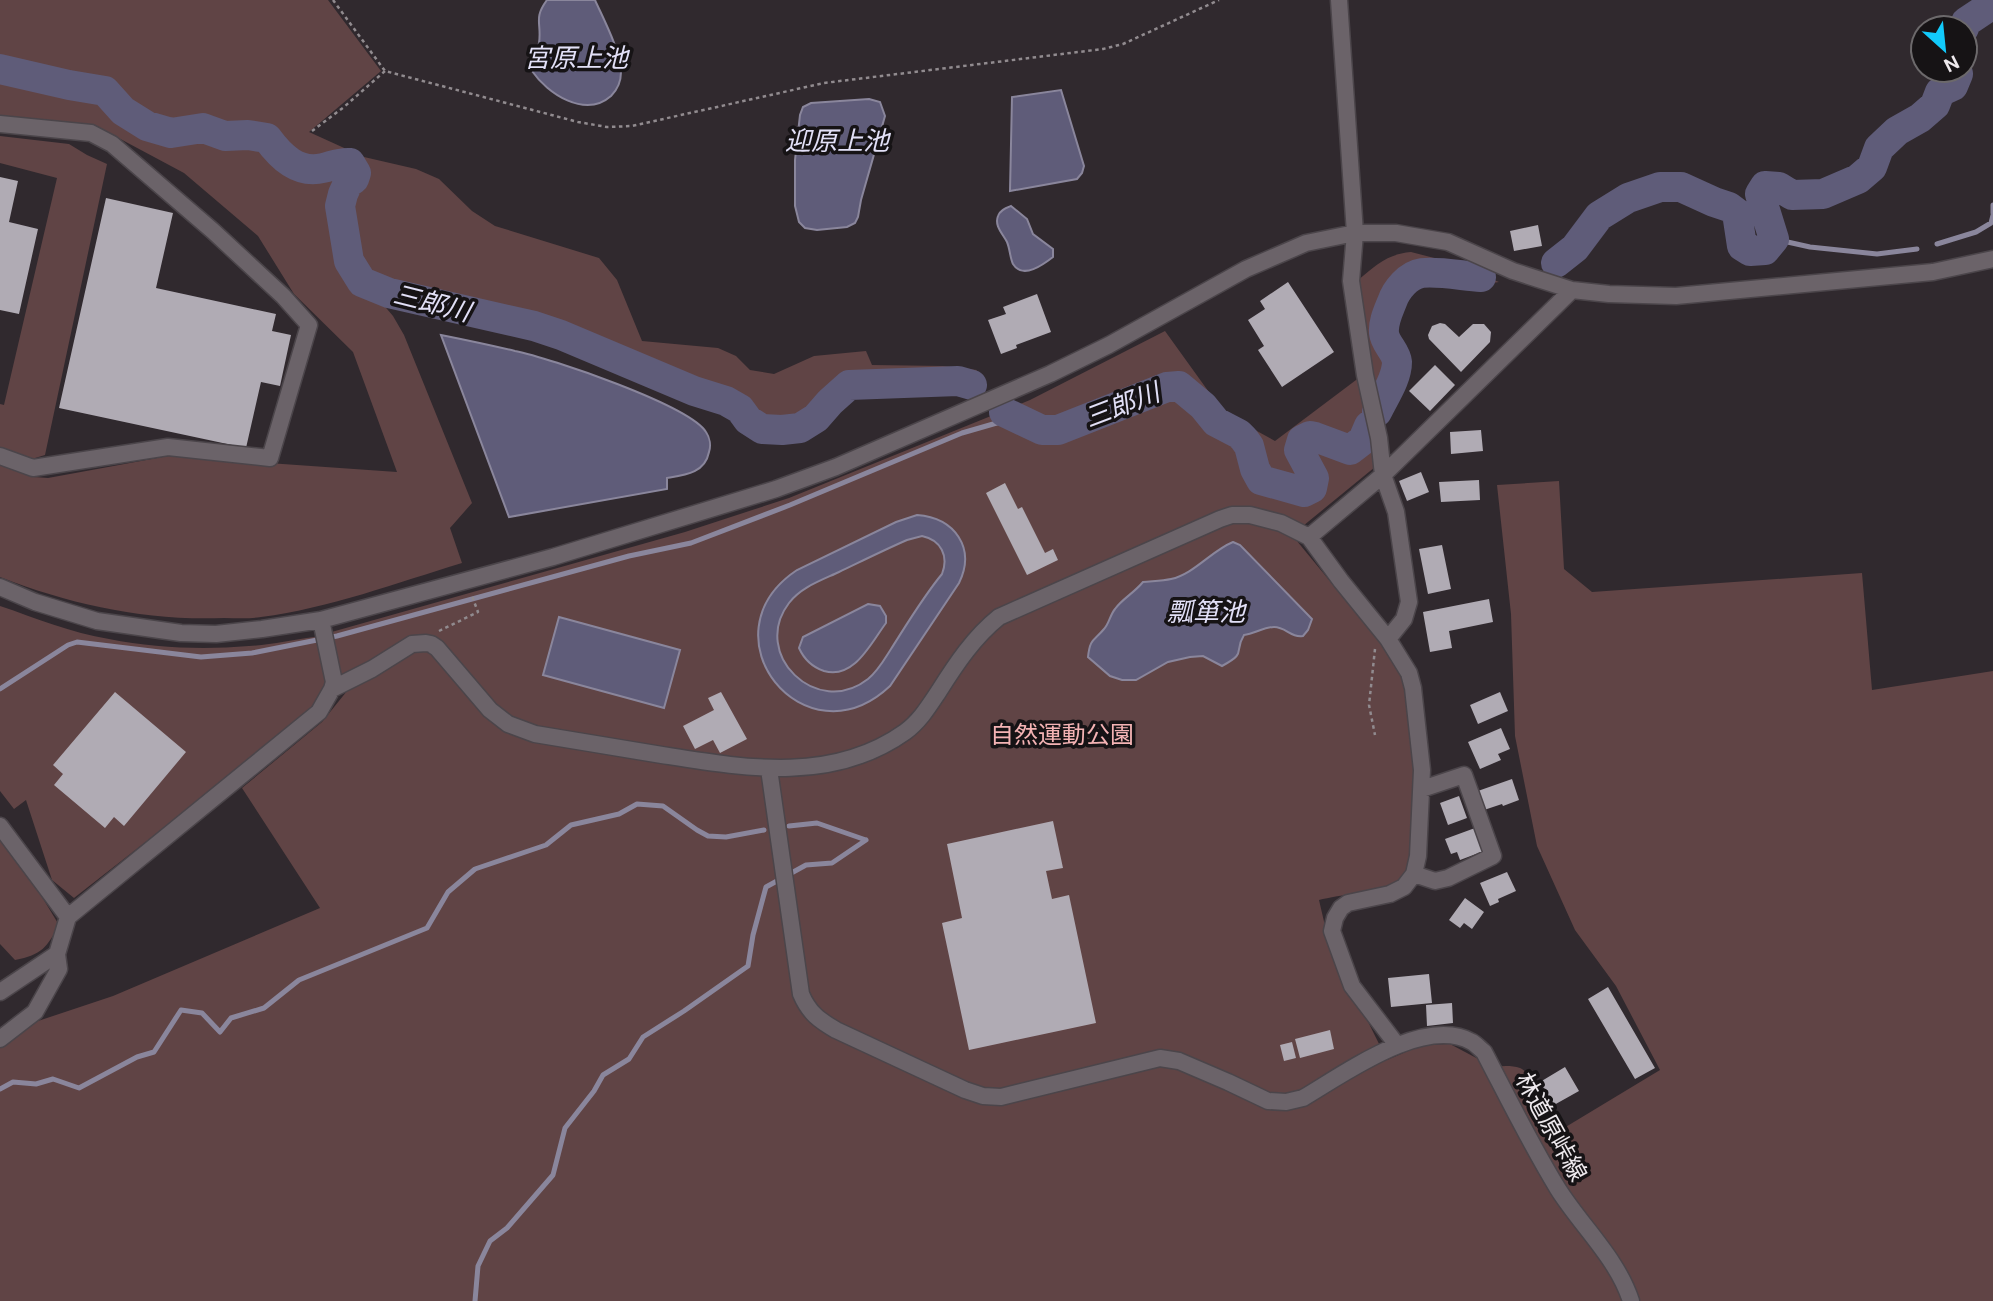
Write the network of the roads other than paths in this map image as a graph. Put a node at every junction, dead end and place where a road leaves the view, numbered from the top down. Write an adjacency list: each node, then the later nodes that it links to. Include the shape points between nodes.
1 (1339, 0): 3 (street)
2 (0, 124): 6 (street, via 91,133 112,144 284,296 309,325 270,458 168,447 33,468)
3 (1355, 233): 5 (street, via 1395,233 1448,242 1513,271); 7 (street, via 1351,281); 10 (street, via 1306,243 1246,269 1050,374 836,467)
4 (1993, 259): 5 (street, via 1933,272 1698,294 1644,296)
5 (1572, 290): 7 (street)
6 (0, 456)
7 (1383, 475): 8 (street); 11 (street, via 1396,512 1409,602 1404,619)
8 (1310, 537): 11 (street); 13 (street, via 1250,515 1220,519 999,617 984,629 919,721 904,733 834,763)
9 (0, 587): 10 (street, via 97,621 181,633)
10 (322, 627): 12 (street)
11 (1388, 639): 14 (street, via 1413,688)
12 (332, 689): 13 (street, via 412,644 426,643 437,649 490,710 508,724 535,734); 17 (street, via 319,712 301,729)
13 (769, 769): 21 (street, 林道原峠線, via 801,994 807,1008 836,1030 965,1090 1001,1097 1160,1058 1178,1061 1268,1101 1286,1102 1303,1098)
14 (1422, 789): 16 (street); 16 (street, via 1464,775 1493,856 1435,881)
15 (0, 826): 17 (street)
16 (1414, 874): 21 (street, via 1404,887 1390,894 1341,908 1332,931 1352,986)
17 (68, 917): 18 (street)
18 (57, 954): 19 (street); 20 (street, via 59,970 35,1012)
19 (0, 992)
20 (0, 1039)
21 (1397, 1045): 22 (street, 林道原峠線, via 1422,1036 1451,1036 1471,1041 1484,1052 1537,1154 1625,1282)
22 (1631, 1301)

